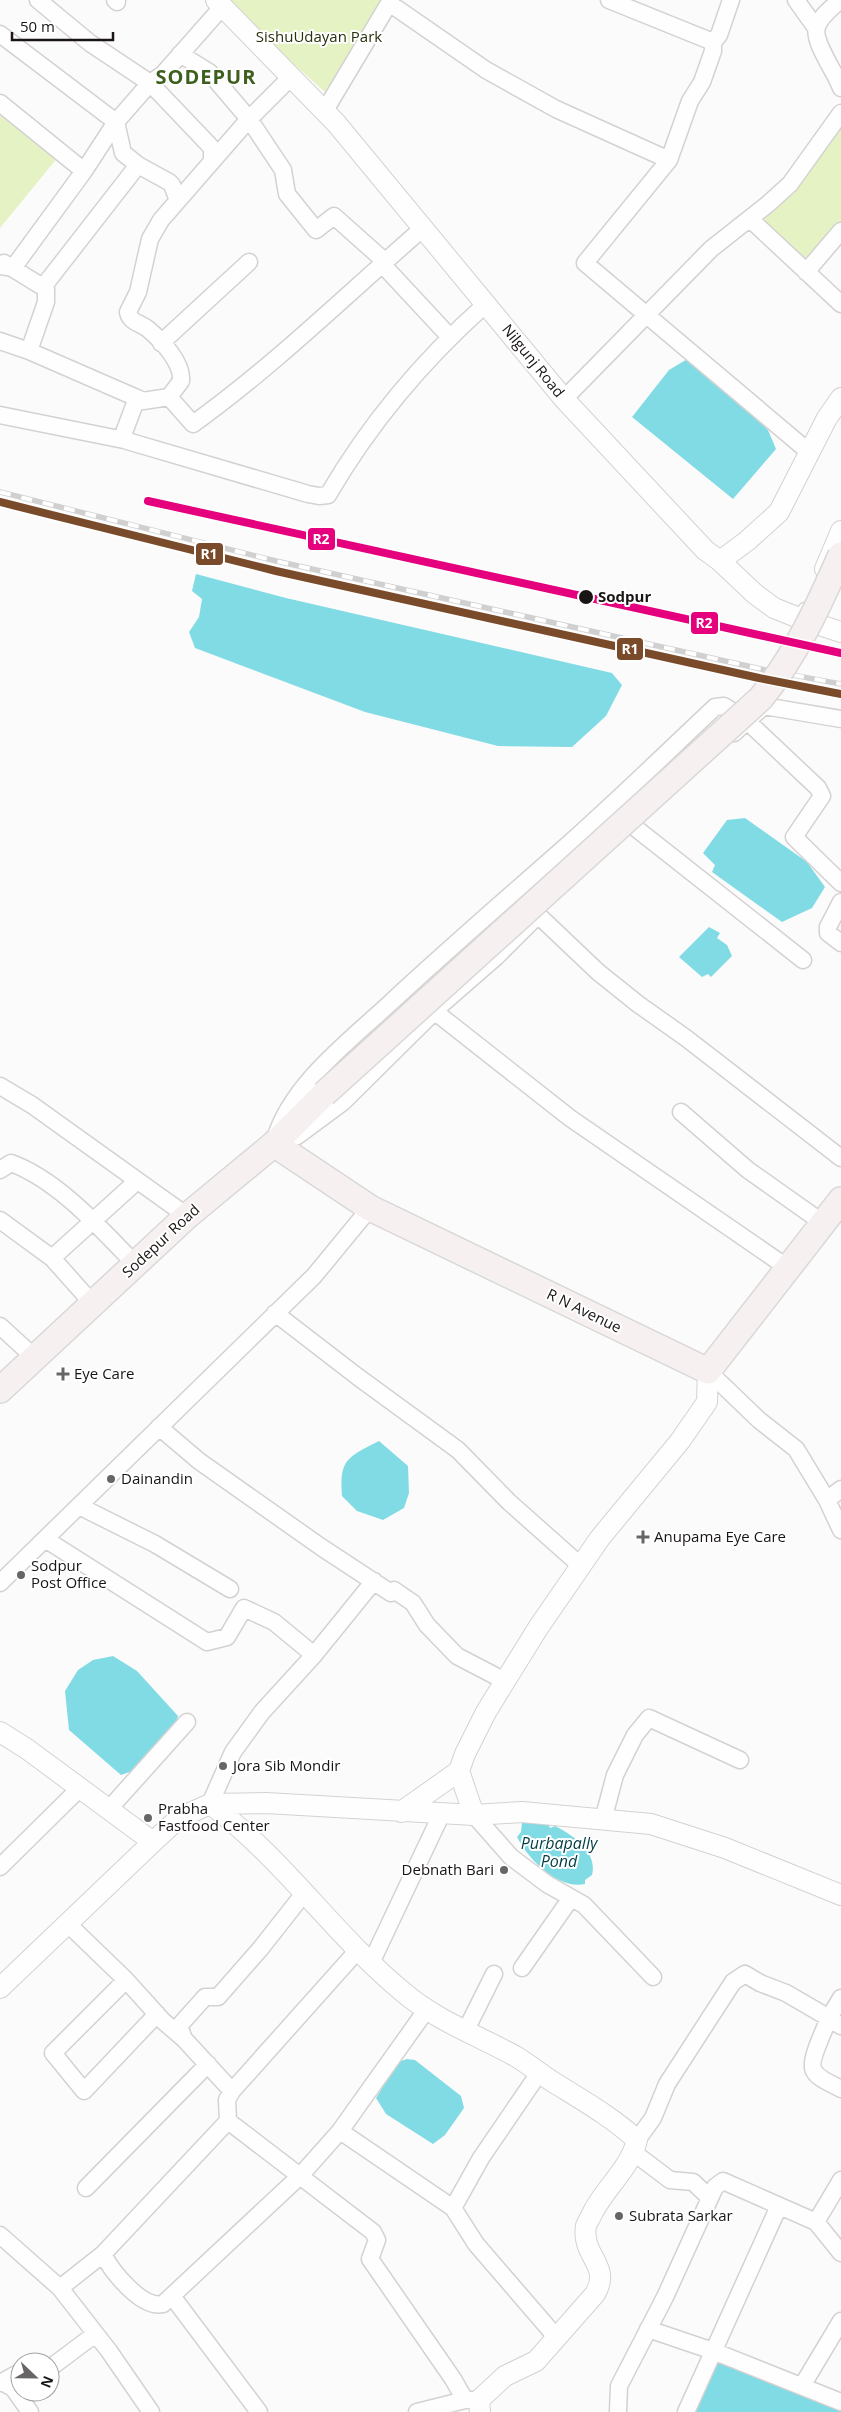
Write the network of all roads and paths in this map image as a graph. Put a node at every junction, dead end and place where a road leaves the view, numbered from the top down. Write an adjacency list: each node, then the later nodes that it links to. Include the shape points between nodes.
1 (38, 0): 13 (street, via 90,44)
2 (609, 0): 10 (street)
3 (731, 0): 10 (street, via 719,35)
4 (796, 0): 8 (street)
5 (840, 0): 8 (street)
6 (390, 1): 16 (street); 20 (street, via 494,75 556,109)
7 (220, 3): 11 (street); 12 (street, Nilgunj Road)
8 (816, 28): 14 (street, via 819,42)
9 (0, 34): 19 (street)
10 (713, 42): 20 (street, via 702,82 690,102)
11 (180, 54): 13 (street, via 163,74); 18 (street, via 209,72)
12 (291, 78): 16 (street, Nilgunj Road); 18 (street)
13 (150, 83): 19 (street); 21 (street, via 212,148)
14 (841, 88)
15 (0, 103): 23 (street)
16 (324, 112): 26 (street, Nilgunj Road)
17 (841, 113): 25 (street, via 790,184)
18 (249, 119): 21 (street); 29 (street, via 283,170 287,194 316,230 334,216 380,257)
19 (116, 122): 22 (street, via 123,153); 23 (street)
20 (669, 160): 35 (street, via 585,263)
21 (212, 161): 24 (street)
22 (138, 165): 24 (street, via 169,182); 32 (street)
23 (84, 171): 30 (street)
24 (178, 200): 38 (street, via 150,239 138,292 128,312 131,319 148,328)
25 (750, 219): 31 (street); 35 (street, via 712,249)
26 (422, 229): 29 (street); 33 (street, Nilgunj Road)
27 (841, 231): 31 (street)
28 (249, 262): 38 (street)
29 (382, 264): 36 (street); 41 (street, via 242,388 193,424)
30 (4, 265): 32 (street)
31 (806, 272): 34 (street)
32 (43, 288): 39 (street, via 47,295)
33 (486, 304): 36 (street); 43 (street, Nilgunj Road)
34 (841, 304)
35 (648, 314): 43 (street); 46 (street)
36 (449, 336): 45 (street, via 391,403 328,495 308,494)
37 (0, 342): 39 (street)
38 (161, 343): 41 (street, via 182,375)
39 (29, 351): 40 (street)
40 (137, 398): 41 (street, via 143,401); 45 (street)
41 (169, 398)
42 (841, 398): 46 (street)
43 (564, 400): 49 (street, Nilgunj Road, via 705,550)
44 (0, 415): 45 (street)
45 (124, 440)
46 (809, 452): 49 (street, via 778,512)
47 (841, 531): 50 (street)
48 (841, 556): 63 (main road, Sodepur Road, bridge, via 809,626 761,698 324,1094)
49 (720, 561): 50 (street, Nilgunj Road, via 754,594 774,608)
50 (804, 620): 51 (street, Nilgunj Road)
51 (841, 632)
52 (841, 719): 53 (street, via 764,706)
53 (747, 721): 54 (street); 55 (street, via 818,788 822,796 794,837); 63 (street, via 724,706 715,707 581,833 343,1047 296,1096 279,1126)
54 (633, 826): 57 (street); 59 (street)
55 (841, 883)
56 (841, 902): 58 (street, via 828,933)
57 (538, 915): 60 (street); 64 (street, via 598,972)
58 (841, 943)
59 (803, 960)
60 (434, 1012): 63 (street, via 343,1102 297,1136); 75 (street, via 570,1118)
61 (0, 1086): 66 (street, via 32,1105)
62 (681, 1112): 72 (street, via 748,1170)
63 (274, 1144): 68 (main road, R N Avenue); 69 (main road, Sodepur Road)
64 (841, 1158)
65 (0, 1170): 71 (street, via 11,1163 24,1168)
66 (137, 1181): 69 (street); 71 (street)
67 (841, 1200): 72 (main road)
68 (370, 1208): 77 (street, via 314,1276); 80 (main road, R N Avenue)
69 (187, 1216): 74 (main road, Sodepur Road)
70 (0, 1220): 73 (street)
71 (94, 1223): 73 (street); 74 (street)
72 (823, 1224): 75 (main road)
73 (52, 1258): 76 (street)
74 (135, 1264): 76 (main road, Sodepur Road)
75 (788, 1268): 80 (main road)
76 (93, 1304): 79 (main road, Sodepur Road)
77 (275, 1313): 82 (street); 88 (street, via 458,1450 509,1502)
78 (0, 1326): 79 (street)
79 (35, 1358): 81 (main road, Sodepur Road)
80 (708, 1371): 84 (street, via 796,1449); 88 (street, via 707,1402)
81 (0, 1390)
82 (159, 1427): 85 (street); 89 (street, via 199,1461)
83 (841, 1489): 84 (street)
84 (827, 1500): 86 (street)
85 (79, 1506): 87 (street); 91 (street, via 154,1544)
86 (841, 1530)
87 (45, 1539): 90 (street); 92 (street, via 207,1642 227,1637 244,1608 274,1622)
88 (581, 1566): 93 (street)
89 (374, 1582): 92 (street); 93 (street, via 413,1603 427,1625 457,1656)
90 (0, 1583)
91 (230, 1590)
92 (314, 1655): 99 (street, via 262,1712 233,1752)
93 (505, 1681): 97 (street, via 465,1754)
94 (187, 1722): 100 (street)
95 (0, 1732): 98 (street)
96 (740, 1760): 104 (street, via 648,1718 615,1775)
97 (459, 1772): 101 (street); 103 (street)
98 (80, 1788): 100 (street); 106 (street)
99 (210, 1804): 101 (street, via 266,1803); 105 (street, via 179,1818); 107 (street, via 233,1820)
100 (109, 1809): 105 (street)
101 (401, 1812): 102 (street)
102 (442, 1813): 103 (street); 111 (street)
103 (474, 1815): 104 (street, via 522,1812); 109 (street, via 511,1857)
104 (604, 1820): 108 (street, via 651,1824 725,1848)
105 (153, 1842): 110 (street)
106 (0, 1867)
107 (305, 1892): 111 (street); 122 (street, via 218,1997 205,1997 179,2026)
108 (841, 1895)
109 (571, 1898): 112 (street); 114 (street, via 584,1905)
110 (68, 1924): 115 (street); 116 (street)
111 (364, 1956): 118 (street); 126 (street)
112 (522, 1968)
113 (494, 1974): 121 (street)
114 (653, 1977)
115 (126, 1980): 119 (street); 119 (street, via 53,2053 84,2091)
116 (0, 1988)
117 (841, 1998): 120 (street)
118 (427, 2010): 121 (street); 128 (street)
119 (157, 2014): 122 (street)
120 (835, 2022): 125 (street, via 812,2061 813,2070 819,2077); 129 (street, via 786,1993 745,1974 733,1982 667,2084 653,2118)
121 (465, 2032): 124 (street)
122 (184, 2039): 123 (street)
123 (208, 2064): 126 (street); 132 (street)
124 (539, 2073): 129 (street, via 601,2112); 135 (street, via 480,2158)
125 (841, 2089)
126 (232, 2090): 127 (street, via 228,2100)
127 (228, 2121): 130 (street); 139 (street)
128 (340, 2131): 130 (street); 135 (street)
129 (635, 2146): 133 (street, via 670,2180 693,2182); 145 (street, via 586,2226 588,2250 600,2270 601,2283)
130 (300, 2176): 141 (street); 151 (street, via 373,2232 377,2240 370,2259 453,2379)
131 (841, 2180): 136 (street)
132 (86, 2188)
133 (710, 2198): 134 (street, via 715,2187 723,2181); 143 (street)
134 (779, 2206): 136 (street); 146 (street)
135 (454, 2208): 145 (street, via 476,2244)
136 (816, 2222): 138 (street)
137 (0, 2235): 140 (street)
138 (841, 2253)
139 (103, 2254): 140 (street); 141 (street, via 126,2283 149,2304 163,2304)
140 (60, 2288): 144 (street)
141 (172, 2296): 154 (street)
142 (841, 2321): 149 (street)
143 (648, 2329): 146 (street); 156 (street, via 619,2386)
144 (94, 2335): 147 (street); 153 (street, via 109,2351)
145 (557, 2338): 151 (street, via 536,2361 505,2376)
146 (713, 2351): 149 (street); 157 (street)
147 (60, 2360)
148 (1, 2382): 152 (street, via 13,2388)
149 (802, 2386): 150 (street)
150 (841, 2402)
151 (475, 2404): 155 (street)
152 (30, 2412)
153 (151, 2412)
154 (260, 2412)
155 (417, 2412)
156 (618, 2412)
157 (686, 2412)

